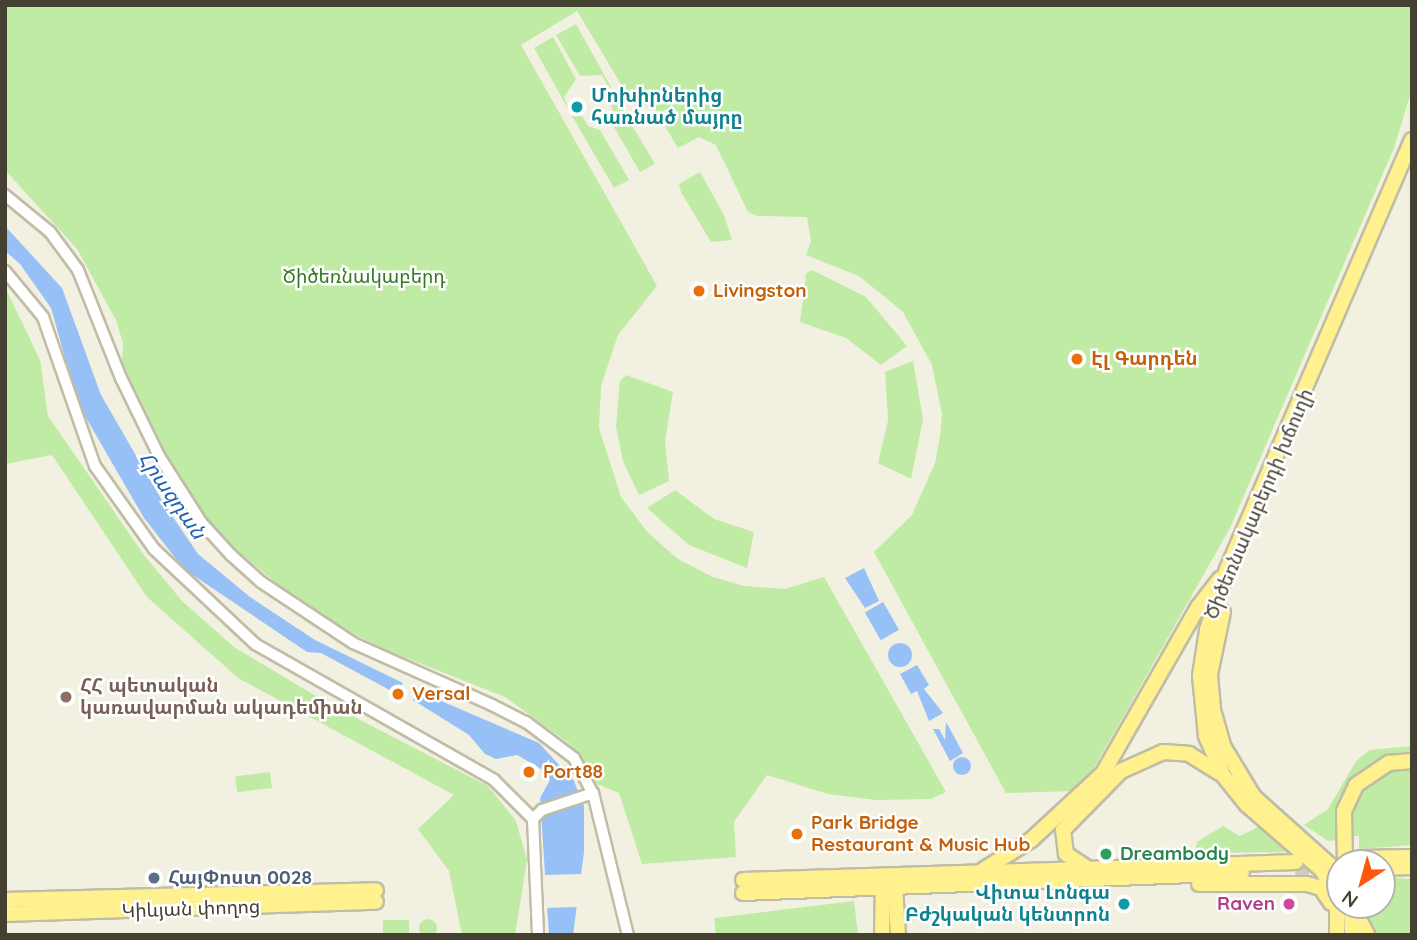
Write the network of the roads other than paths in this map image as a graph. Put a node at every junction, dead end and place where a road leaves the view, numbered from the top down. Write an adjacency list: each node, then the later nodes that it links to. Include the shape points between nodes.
1 (1412, 140): 5 (main road, Ծիծեռնակաբերդի խճուղի)
2 (1412, 166): 13 (main road, Ծիծեռնակաբերդի խճուղի, via 1234,579 1212,652 1213,710 1232,766 1254,797)
3 (5, 195): 8 (street, via 50,232 78,270 121,378 159,456 201,522 231,555 271,589 353,643 526,722 574,758)
4 (5, 271): 9 (street, via 43,317 95,466 154,550 255,644 494,780)
5 (1227, 569): 7 (main road, Ծիծեռնակաբերդի խճուղի, via 1207,631 1200,676 1206,736); 15 (main road, via 1198,607 1103,773 1031,840)
6 (1412, 761): 10 (main road, via 1389,763 1356,785 1344,811)
7 (1223, 775): 14 (main road, via 1189,754 1163,752 1121,771 1062,830 1067,856); 24 (main road, Ծիծեռնակաբերդի խճուղի, via 1257,815 1323,871 1334,890)
8 (593, 793): 9 (street, via 542,810); 26 (street)
9 (533, 819): 25 (street)
10 (1345, 849)
11 (1412, 850): 12 (main road)
12 (1396, 860)
13 (1326, 861)
14 (1087, 868): 15 (main road); 17 (main road, via 1296,867)
15 (979, 872): 16 (main road)
16 (886, 880): 17 (main road); 18 (main road); 27 (main road); 28 (main road)
17 (1040, 880): 24 (main road, via 1102,886 1313,884 1328,896)
18 (743, 886)
19 (376, 896): 21 (main road, Կիևյան փողոց)
20 (5, 900): 21 (main road, Կիևյան փողոց)
21 (104, 905): 22 (main road, Կիևյան փողոց)
22 (5, 914)
23 (1359, 919): 29 (main road)
24 (1337, 928)
25 (538, 935)
26 (628, 935)
27 (882, 935)
28 (898, 935)
29 (1367, 935)

